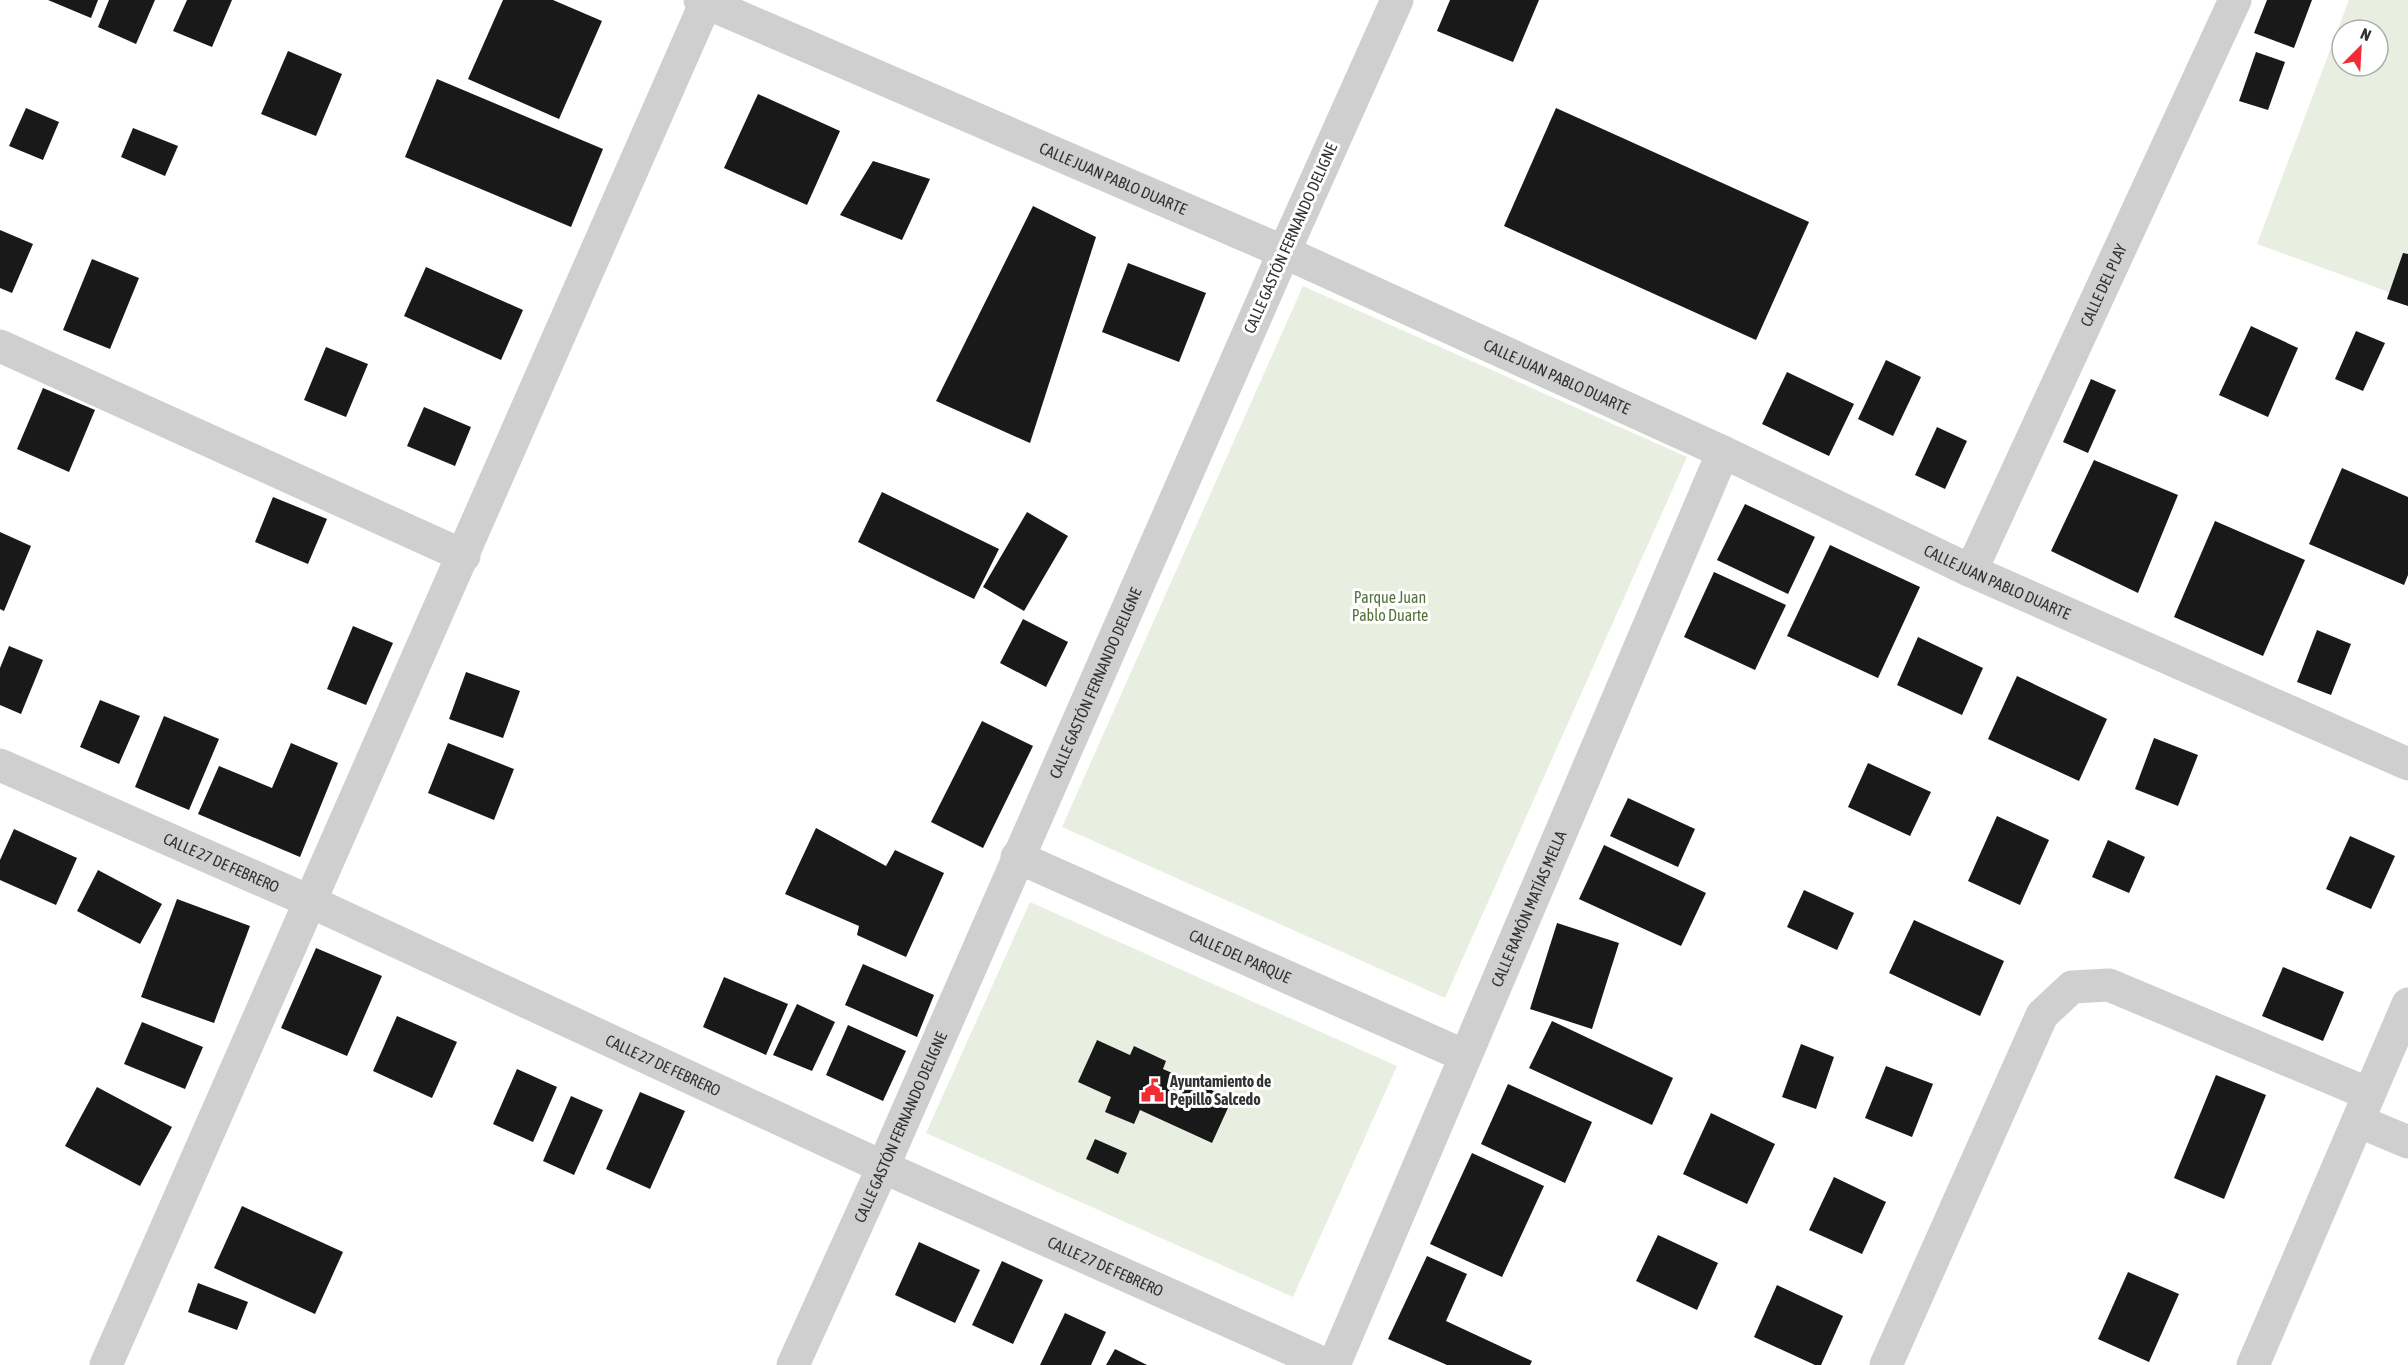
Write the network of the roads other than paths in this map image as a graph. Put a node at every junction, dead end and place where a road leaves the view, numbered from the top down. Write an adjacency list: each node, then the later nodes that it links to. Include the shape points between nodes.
1 (1397, 0): 4 (street, CALLE GASTÓN FERNANDO DELIGNE)
2 (2235, 0): 8 (street, CALLE DEL PLAY)
3 (703, 1): 4 (street, CALLE JUAN PABLO DUARTE); 7 (street)
4 (1284, 252): 6 (street, CALLE JUAN PABLO DUARTE); 11 (street, CALLE GASTÓN FERNANDO DELIGNE)
5 (0, 346): 7 (street)
6 (1723, 452): 8 (street, CALLE JUAN PABLO DUARTE); 14 (street, CALLE RAMÓN MATÍAS MELLA)
7 (464, 556): 12 (street)
8 (1971, 571): 9 (street, CALLE JUAN PABLO DUARTE)
9 (2408, 764)
10 (0, 765): 12 (street, CALLE 27 DE FEBRERO)
11 (1017, 857): 14 (street, CALLE DEL PARQUE); 17 (street, CALLE GASTÓN FERNANDO DELIGNE)
12 (309, 901): 17 (street, CALLE 27 DE FEBRERO); 18 (street)
13 (2408, 1004): 15 (street)
14 (1465, 1056): 21 (street, CALLE RAMÓN MATÍAS MELLA)
15 (2363, 1107): 16 (street); 22 (street, via 2109,985 2072,987 2042,1015); 23 (street)
16 (2408, 1142)
17 (883, 1167): 19 (street, CALLE GASTÓN FERNANDO DELIGNE); 20 (street, CALLE 27 DE FEBRERO)
18 (106, 1365)
19 (793, 1365)
20 (1327, 1365)
21 (1334, 1365)
22 (1886, 1365)
23 (2253, 1365)

